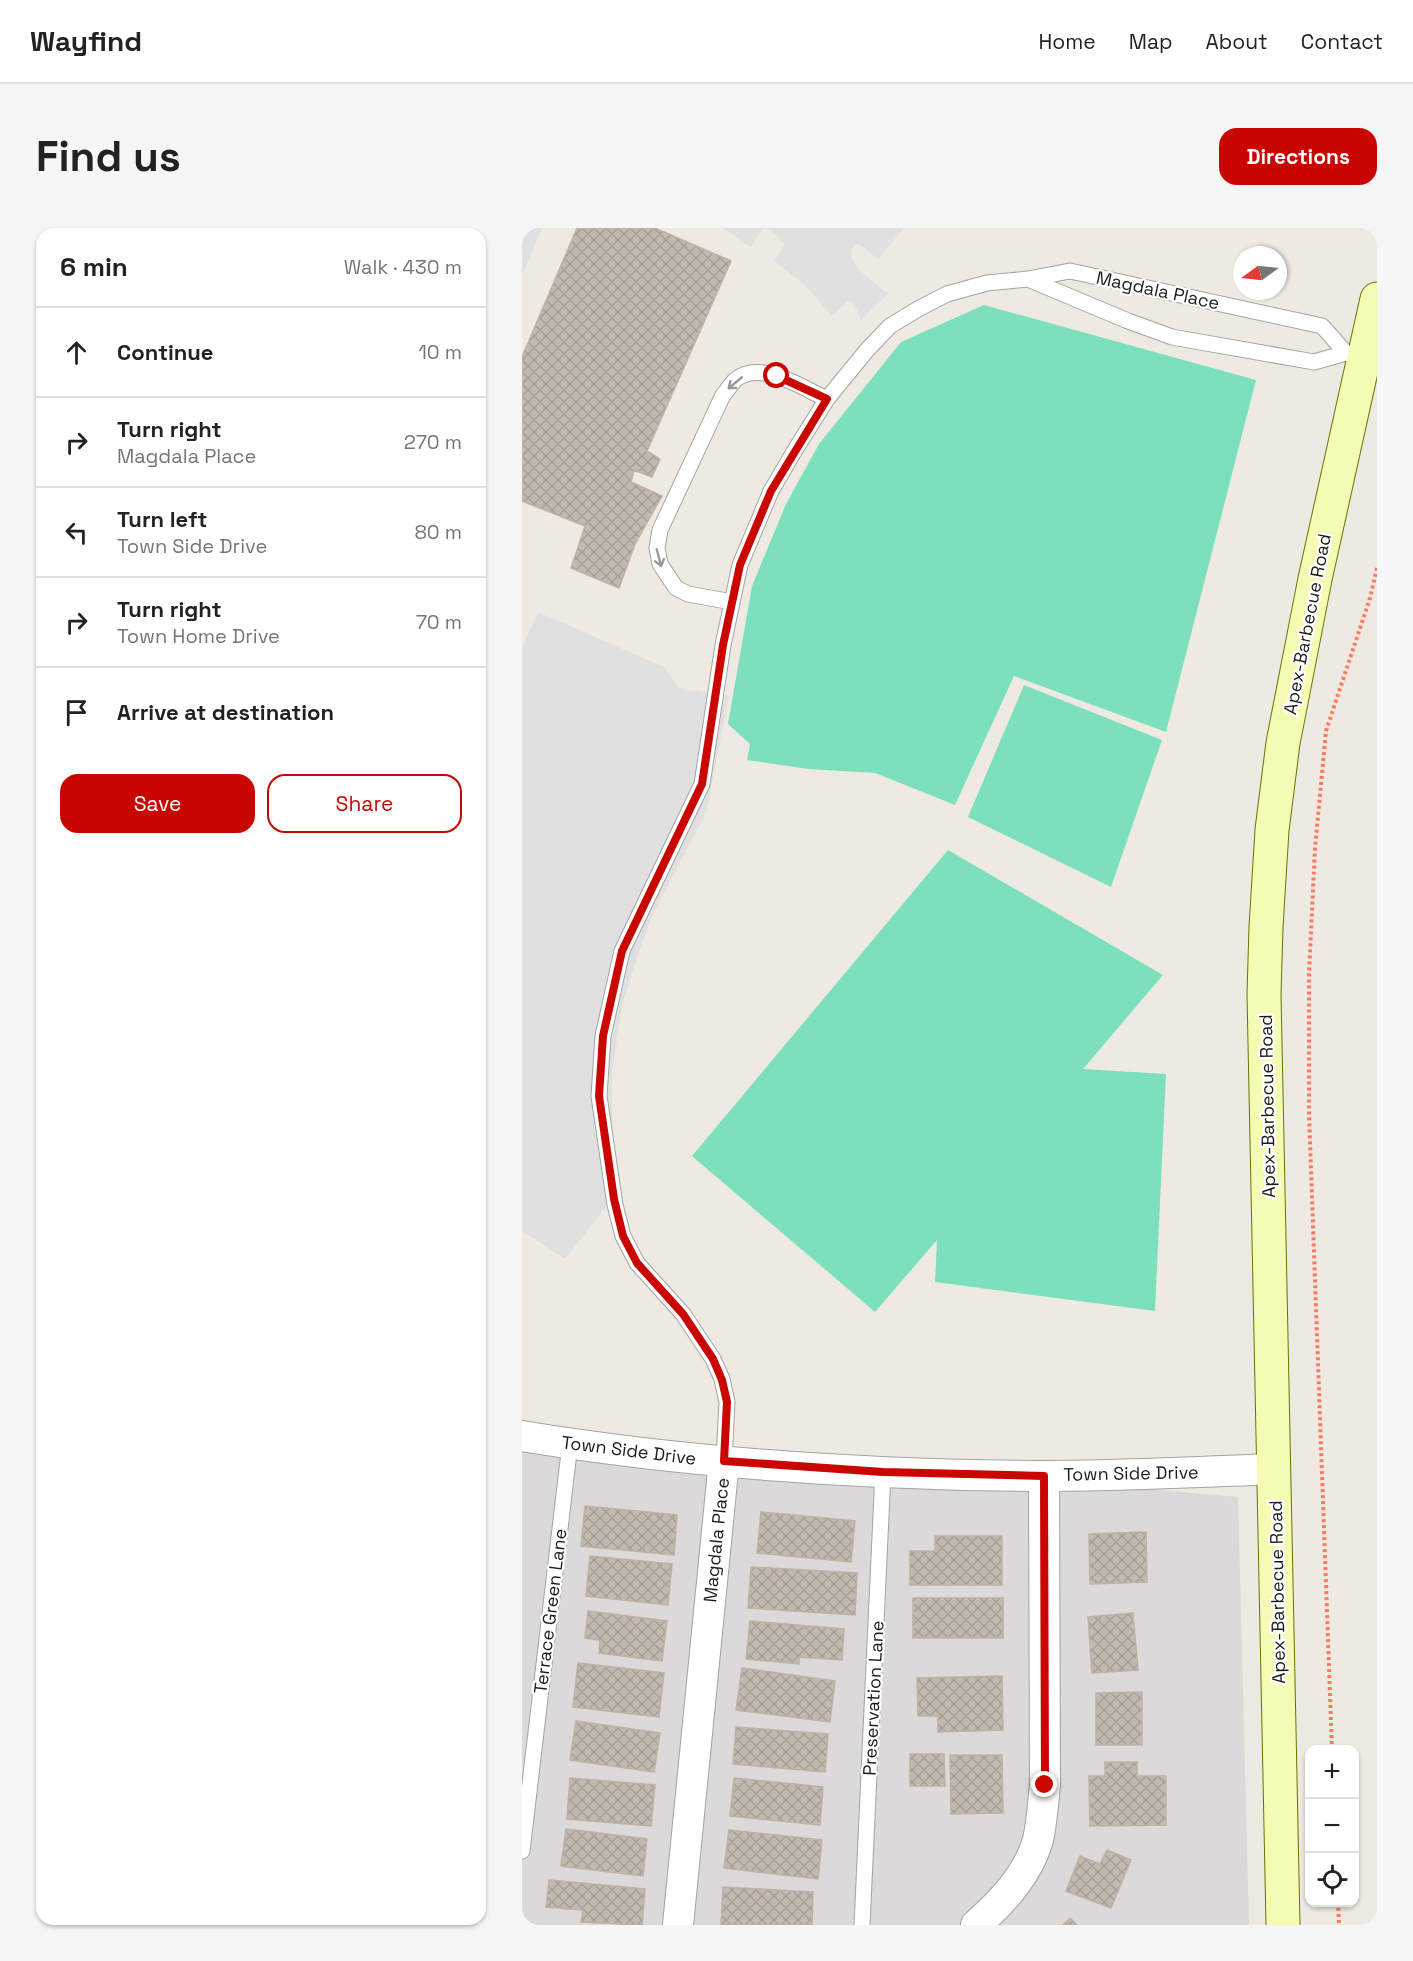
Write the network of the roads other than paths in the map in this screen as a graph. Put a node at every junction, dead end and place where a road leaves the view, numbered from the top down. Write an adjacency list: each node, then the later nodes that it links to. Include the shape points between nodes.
1 (1028, 279): 3 (lane, Magdala Place, via 1172,337 1314,362); 3 (lane, Magdala Place, via 1070,271 1322,326); 4 (lane, Magdala Place, via 987,283 947,294 918,309 890,326)
2 (1377, 298): 3 (street, Apex-Barbecue Road)
3 (1362, 356): 9 (street, Apex-Barbecue Road, via 1294,684 1272,830 1264,994)
4 (827, 399): 5 (lane, Magdala Place, via 771,491 740,565); 5 (lane, one-way to 5, via 777,376 754,372 736,380 723,395 660,530 657,548 660,564 676,588)
5 (732, 602): 8 (lane, Magdala Place, via 702,784 622,951 603,1036 599,1096 623,1236 637,1263 683,1314 722,1380 727,1402)
6 (522, 1436): 7 (street, Town Side Drive)
7 (570, 1444): 8 (street, Town Side Drive); 12 (lane, Terrace Green Lane)
8 (724, 1461): 10 (street, Town Side Drive); 13 (street, Magdala Place)
9 (1275, 1469): 11 (street, Town Side Drive); 16 (street, Apex-Barbecue Road)
10 (883, 1472): 11 (street, Town Side Drive); 14 (lane, Preservation Lane)
11 (1044, 1476): 15 (street, via 1042,1816 1037,1841 1017,1881)
12 (522, 1851)
13 (678, 1925)
14 (862, 1925)
15 (976, 1925)
16 (1283, 1925)

